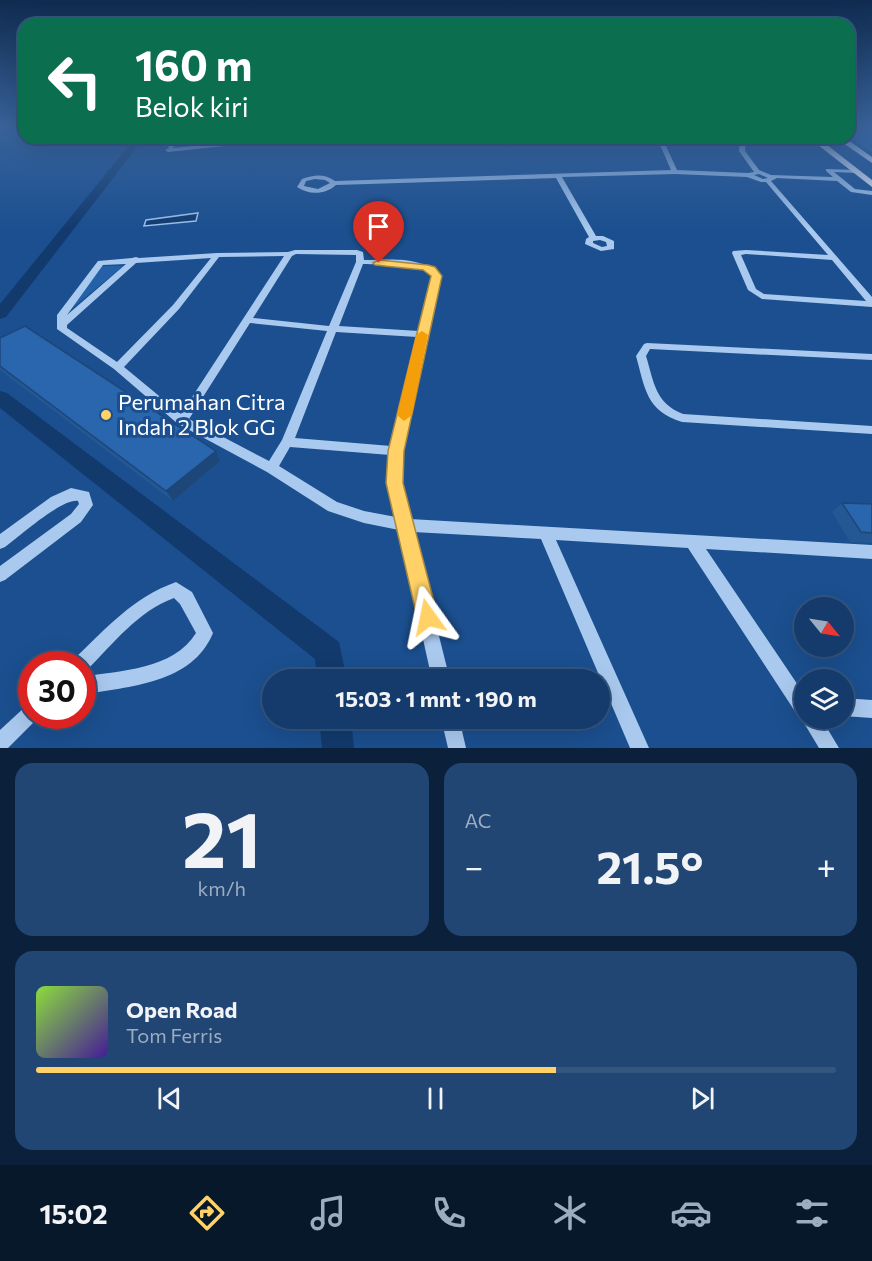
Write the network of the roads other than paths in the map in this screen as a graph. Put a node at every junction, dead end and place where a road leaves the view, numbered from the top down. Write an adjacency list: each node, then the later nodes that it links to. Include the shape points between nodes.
1 (670, 161): 5 (street)
2 (750, 161): 6 (street)
3 (843, 161): 4 (main road)
4 (856, 171): 10 (street, via 828,170); 12 (main road)
5 (675, 172): 7 (street); 8 (street)
6 (758, 172): 7 (street); 9 (street)
7 (748, 175): 9 (street)
8 (559, 177): 11 (street); 14 (street)
9 (770, 178): 10 (street); 17 (street)
10 (838, 179): 13 (street, via 853,191)
11 (334, 183): 11 (street, via 325,190 312,191 299,185 315,177)
12 (872, 184)
13 (872, 193)
14 (593, 238)
15 (289, 254): 16 (street); 19 (street, via 357,252); 21 (street)
16 (217, 255): 18 (street); 26 (street, via 176,307)
17 (832, 258): 20 (street); 20 (street, via 736,254 752,290 762,297)
18 (136, 259): 22 (street); 22 (street, via 101,263 62,315)
19 (360, 262): 23 (street); 24 (street, via 416,265 431,270 436,276)
20 (872, 303)
21 (248, 320): 23 (street); 27 (street)
22 (61, 325): 26 (street, via 69,335)
23 (332, 329): 24 (street); 29 (street)
24 (422, 334): 30 (street)
25 (872, 357): 28 (street, via 654,346 647,346 641,356 654,400 669,414)
26 (118, 368): 27 (street)
27 (182, 421): 31 (street)
28 (872, 430)
29 (287, 442): 30 (street); 31 (street)
30 (396, 451): 32 (street, via 395,483)
31 (272, 468): 32 (street, via 333,507)
32 (404, 525): 33 (street); 39 (street)
33 (546, 534): 34 (street); 49 (street)
34 (692, 541): 36 (street); 41 (street)
35 (0, 542): 37 (street, via 56,501 71,494 84,496 86,505 76,518)
36 (872, 552)
37 (0, 576)
38 (95, 651): 40 (street, via 140,608 176,590 186,598 205,633 200,646 174,666)
39 (439, 669)
40 (96, 683)
41 (794, 694)
42 (854, 708): 43 (street)
43 (872, 709)
44 (18, 726): 47 (street)
45 (453, 729): 48 (street)
46 (817, 729): 50 (street)
47 (0, 743)
48 (457, 748)
49 (640, 748)
50 (830, 748)

